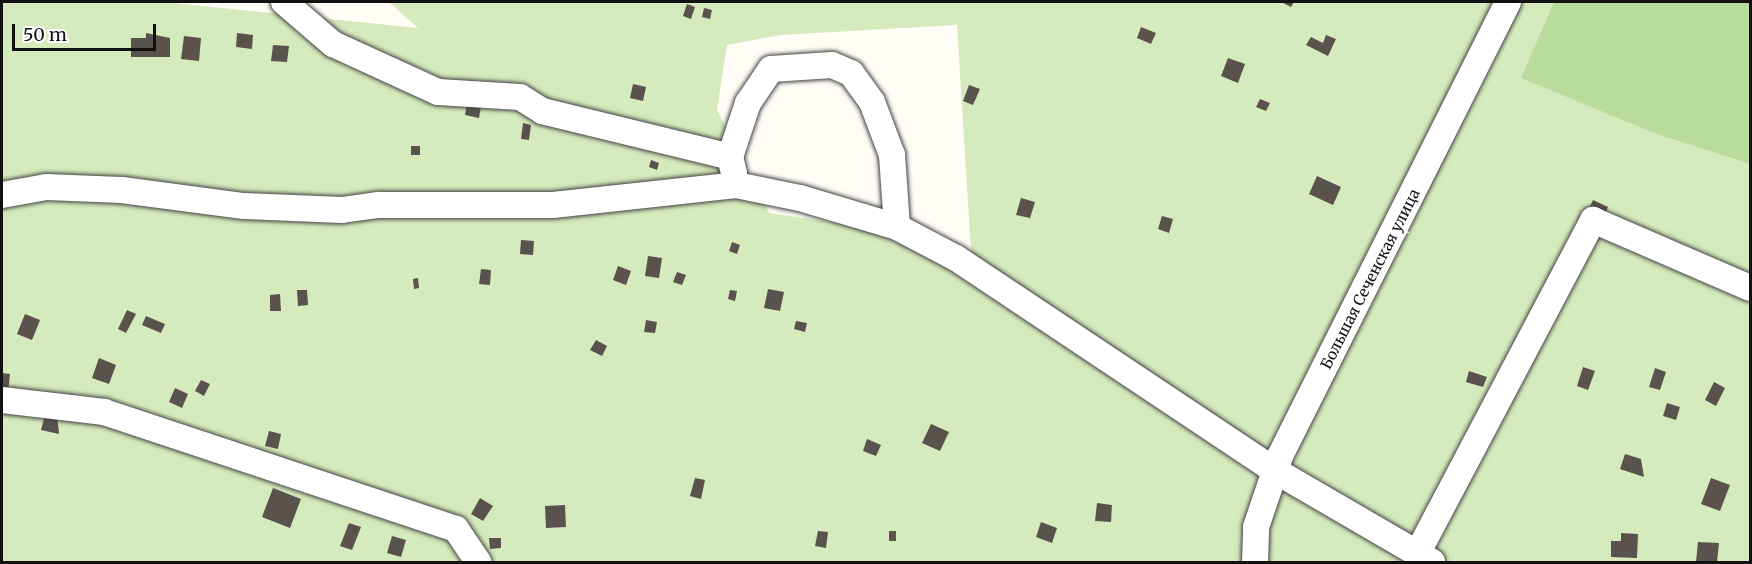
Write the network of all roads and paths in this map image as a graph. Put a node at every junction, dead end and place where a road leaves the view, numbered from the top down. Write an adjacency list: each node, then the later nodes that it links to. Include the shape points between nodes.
1 (284, 2): 3 (street, via 333,44 438,92 520,97 542,111)
2 (1508, 2): 9 (street, Большая Сеченская улица)
3 (730, 157): 4 (street); 6 (street, via 748,103 771,69 832,65 851,73 872,102 892,155)
4 (736, 185): 5 (street, via 553,205 379,205 342,210 244,206 122,190 46,187); 6 (street)
5 (2, 195)
6 (897, 227): 9 (street, via 956,258)
7 (1750, 288): 10 (street, via 1593,220)
8 (2, 400): 11 (street, via 104,412 456,529)
9 (1274, 470): 10 (street); 12 (street, Большая Сеченская улица, via 1256,527)
10 (1424, 559)
11 (478, 562)
12 (1255, 562)

